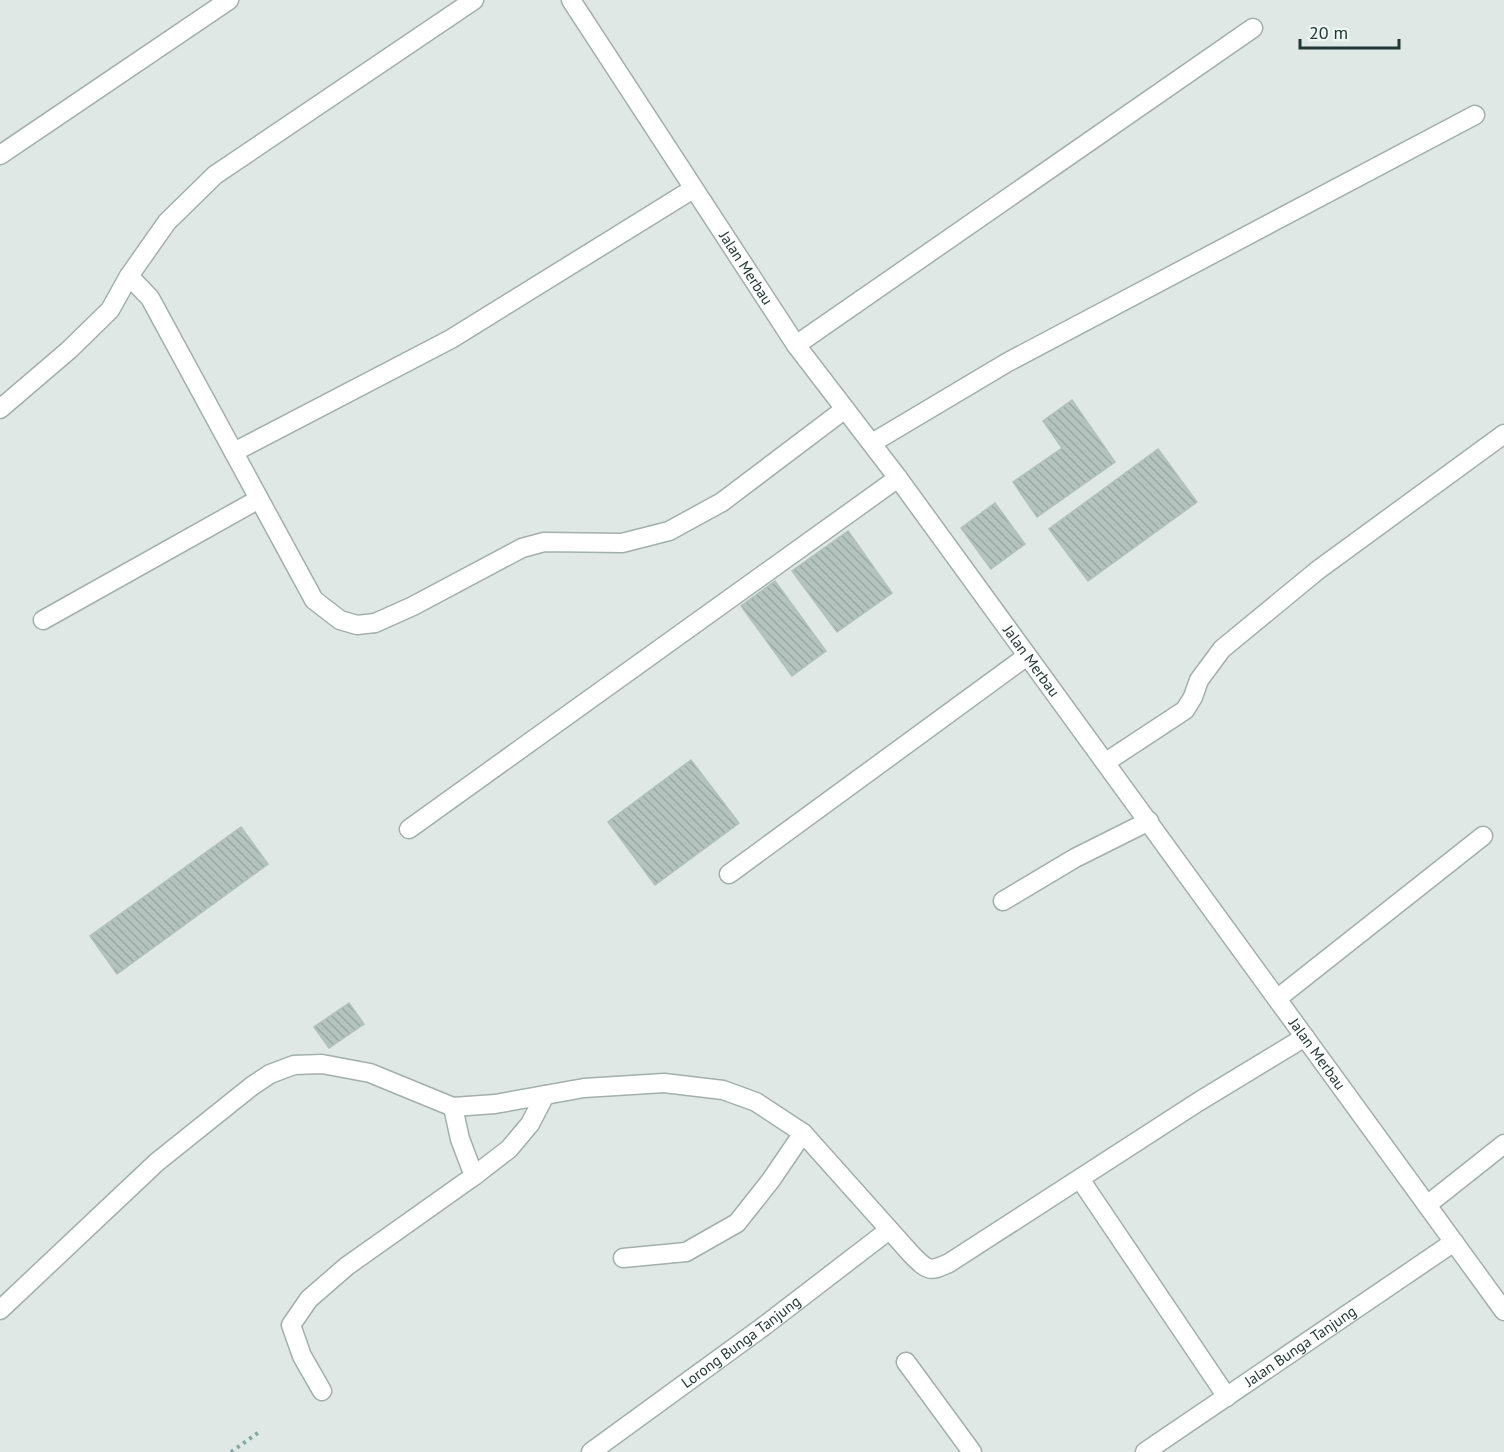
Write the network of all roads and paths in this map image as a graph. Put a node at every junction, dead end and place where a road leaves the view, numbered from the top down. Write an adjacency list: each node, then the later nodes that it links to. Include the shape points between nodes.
1 (229, 0): 6 (street)
2 (474, 0): 8 (street, via 215,175 167,222)
3 (575, 2): 7 (street, Jalan Merbau)
4 (1253, 28): 9 (street)
5 (1475, 115): 13 (street, via 1008,362)
6 (0, 155)
7 (693, 189): 9 (street, Jalan Merbau); 14 (street, via 451,339)
8 (129, 276): 10 (street, via 104,317); 14 (street, via 150,298)
9 (796, 345): 11 (street, Jalan Merbau)
10 (0, 409)
11 (845, 409): 13 (street, Jalan Merbau); 16 (street, via 722,502 669,531 622,543 544,542 522,548 375,623 357,625 340,620 314,600)
12 (1504, 434): 19 (street, via 1318,570 1222,649 1199,680 1185,710)
13 (872, 443): 15 (street, Jalan Merbau)
14 (234, 452): 16 (street)
15 (898, 478): 18 (street, Jalan Merbau); 21 (street)
16 (259, 499): 17 (street)
17 (43, 620)
18 (1028, 656): 19 (street, Jalan Merbau); 23 (street)
19 (1106, 762): 20 (street, Jalan Merbau)
20 (1149, 821): 24 (street, via 1075,858); 25 (street, Jalan Merbau)
21 (409, 830)
22 (1483, 836): 25 (street)
23 (729, 874)
24 (1003, 902)
25 (1278, 998): 26 (street, Jalan Merbau)
26 (1305, 1037): 32 (street); 33 (street, Jalan Merbau)
27 (545, 1095): 28 (street); 29 (street, via 584,1088 664,1083 723,1090 756,1102); 31 (street, via 530,1124 510,1149)
28 (453, 1107): 31 (street); 37 (street, via 370,1073 322,1064 294,1065 270,1074 158,1162)
29 (804, 1133): 34 (street); 36 (street, via 737,1223 686,1252)
30 (1504, 1144): 33 (street)
31 (474, 1176): 40 (street, via 347,1266 309,1299 291,1325 302,1356)
32 (1080, 1179): 34 (street, via 933,1270 923,1266); 41 (street)
33 (1427, 1205): 35 (street, Jalan Merbau)
34 (890, 1230): 44 (street, Lorong Bunga Tanjung)
35 (1454, 1242): 38 (street, Jalan Merbau); 41 (street, Jalan Bunga Tanjung)
36 (623, 1258)
37 (0, 1310)
38 (1504, 1311)
39 (906, 1362): 45 (street)
40 (322, 1391)
41 (1227, 1396): 46 (street, Jalan Bunga Tanjung)
42 (259, 1431): 43 (path)
43 (231, 1452)
44 (591, 1452)
45 (972, 1452)
46 (1145, 1452)

